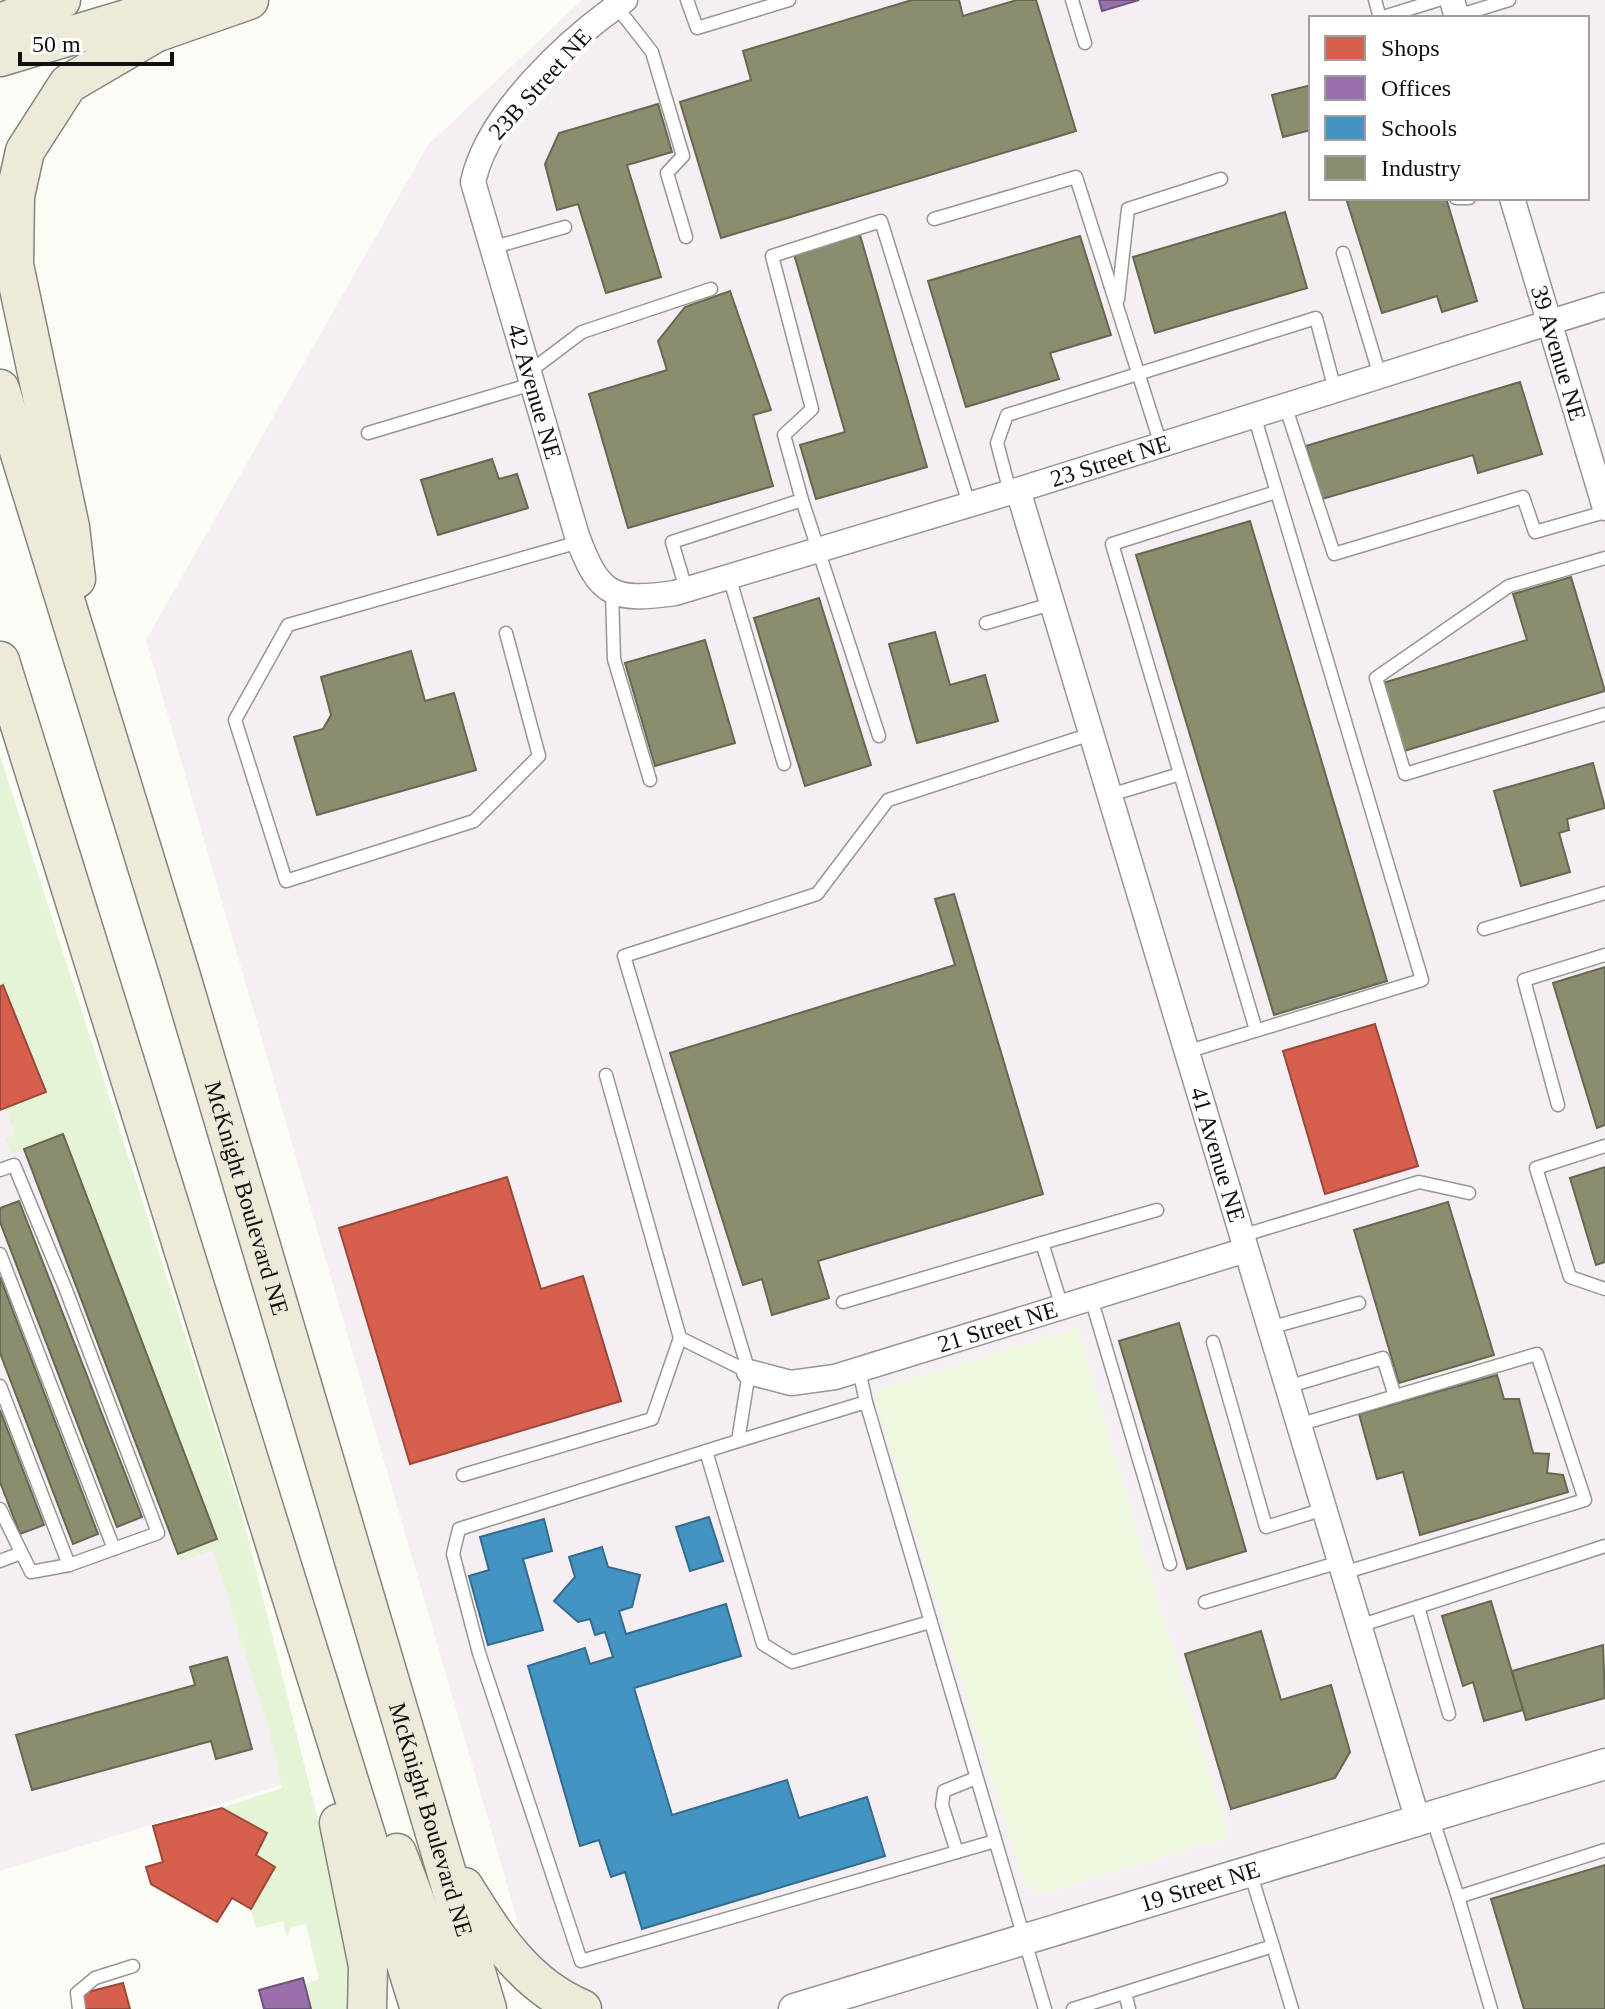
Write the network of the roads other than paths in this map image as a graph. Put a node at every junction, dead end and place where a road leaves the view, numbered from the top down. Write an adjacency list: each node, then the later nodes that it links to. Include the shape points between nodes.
1 (61, 0): 12 (main road)
2 (190, 0): 14 (main road)
3 (249, 0): 52 (main road, via 155,33 68,84 25,151 15,196 14,265 70,527)
4 (687, 0): 5 (lane, via 697,28)
5 (789, 0)
6 (1072, 0): 13 (lane)
7 (1438, 0): 11 (lane)
8 (1509, 0): 10 (lane)
9 (620, 3): 16 (street, 23B Street NE, via 565,49 508,113 485,145); 20 (lane, via 652,52 683,156 667,173)
10 (1455, 11)
11 (1386, 16)
12 (0, 23)
13 (1085, 43)
14 (0, 57)
15 (1221, 179): 25 (lane, via 1128,209)
16 (473, 182): 21 (street, 42 Avenue NE)
17 (1513, 200): 26 (street, 39 Avenue NE)
18 (934, 219): 25 (lane, via 1076,177)
19 (565, 227): 21 (lane)
20 (686, 237)
21 (491, 248): 29 (street, 42 Avenue NE)
22 (1343, 253): 28 (lane)
23 (711, 289): 29 (lane, via 582,332)
24 (1605, 305): 26 (street, 23 Street NE)
25 (1117, 306): 27 (lane)
26 (1549, 322): 28 (street, 23 Street NE); 42 (street, 39 Avenue NE)
27 (1139, 375): 31 (lane, via 1316,318); 36 (lane); 37 (lane, via 1007,415 997,443)
28 (1380, 376): 31 (street, 23 Street NE)
29 (531, 378): 35 (lane); 43 (street, 42 Avenue NE)
30 (0, 389): 39 (main road, McKnight Boulevard NE)
31 (1335, 390): 32 (street, 23 Street NE)
32 (1285, 405): 33 (street, 23 Street NE); 42 (lane, via 1334,554 1523,497 1535,532)
33 (1254, 415): 36 (street, 23 Street NE); 38 (lane)
34 (0, 419): 39 (main road)
35 (368, 433)
36 (1161, 445): 37 (street, 23 Street NE)
37 (1014, 491): 41 (street, 23 Street NE); 49 (street, 41 Avenue NE)
38 (1276, 492): 58 (lane, via 1112,544); 64 (lane, via 1422,980)
39 (31, 495): 52 (main road, McKnight Boulevard NE)
40 (802, 500): 41 (lane, via 784,435 812,409 772,256 881,221); 44 (lane); 47 (lane, via 672,542)
41 (969, 504): 44 (street, 23 Street NE)
42 (1605, 510)
43 (579, 542): 48 (street, 42 Avenue NE, via 591,572); 51 (lane, via 288,625 235,720 286,881 474,821 539,756)
44 (816, 550): 46 (street, 23 Street NE); 56 (lane)
45 (1605, 558): 54 (lane, via 1509,586 1376,678 1405,774)
46 (729, 576): 47 (street, 23 Street NE); 57 (lane)
47 (686, 589): 48 (street, 23 Street NE, via 640,598)
48 (612, 593): 59 (lane, via 614,659)
49 (1051, 604): 50 (lane); 55 (street, 41 Avenue NE)
50 (986, 623)
51 (506, 633)
52 (84, 658): 113 (main road, McKnight Boulevard NE)
53 (0, 661): 106 (main road)
54 (1605, 714)
55 (1091, 734): 60 (street, 41 Avenue NE); 84 (lane, via 888,800 817,894 624,956)
56 (879, 736)
57 (784, 764)
58 (1180, 774): 60 (lane); 64 (lane)
59 (650, 780)
60 (1110, 795): 65 (street, 41 Avenue NE)
61 (1605, 893): 62 (lane)
62 (1484, 929)
63 (1605, 955): 67 (lane, via 1524,980)
64 (1256, 1030): 65 (lane)
65 (1186, 1052): 73 (street, 41 Avenue NE)
66 (606, 1075): 81 (lane)
67 (1558, 1105)
68 (1605, 1146): 75 (lane, via 1536,1168 1570,1277)
69 (0, 1170): 96 (lane, via 14,1165 158,1533)
70 (1469, 1193): 73 (lane, via 1419,1182)
71 (1157, 1210): 72 (lane)
72 (1042, 1243): 77 (lane); 79 (lane)
73 (1243, 1243): 76 (street, 21 Street NE); 80 (street, 41 Avenue NE)
74 (0, 1254): 96 (lane)
75 (1605, 1289)
76 (1091, 1298): 79 (street, 21 Street NE); 99 (lane)
77 (843, 1302)
78 (1359, 1303): 80 (lane)
79 (1062, 1307): 83 (street, 21 Street NE)
80 (1269, 1328): 86 (street, 41 Avenue NE)
81 (680, 1338): 84 (lane); 92 (lane, via 652,1419)
82 (1213, 1342): 94 (lane, via 1266,1527)
83 (859, 1370): 84 (street, 21 Street NE, via 791,1383); 88 (lane)
84 (749, 1372): 90 (lane)
85 (0, 1386): 100 (lane)
86 (1287, 1387): 87 (lane, via 1383,1358); 89 (street, 41 Avenue NE)
87 (1395, 1396): 89 (lane); 101 (lane, via 1537,1354 1585,1500)
88 (866, 1402): 90 (lane); 104 (lane)
89 (1298, 1425): 94 (street, 41 Avenue NE)
90 (738, 1441): 91 (lane)
91 (706, 1451): 104 (lane, via 763,1644 792,1662); 115 (lane, via 459,1529 453,1554 479,1653 581,1961)
92 (463, 1475)
93 (0, 1509): 97 (lane)
94 (1324, 1509): 101 (street, 41 Avenue NE)
95 (1605, 1546): 103 (lane)
96 (114, 1549): 100 (lane)
97 (21, 1553): 98 (lane); 100 (lane, via 31,1572)
98 (0, 1561)
99 (1170, 1564)
100 (69, 1565)
101 (1342, 1568): 102 (lane); 105 (street, 41 Avenue NE)
102 (1205, 1602)
103 (1418, 1607): 105 (lane); 107 (lane)
104 (930, 1622): 110 (lane)
105 (1359, 1626): 111 (street, 41 Avenue NE)
106 (304, 1632): 108 (main road); 123 (main road, via 320,1738 359,1911 368,1966)
107 (1449, 1714)
108 (335, 1729): 124 (main road); 125 (main road, via 383,1816)
109 (1605, 1764): 111 (street, 19 Street NE)
110 (976, 1778): 112 (lane); 115 (lane, via 944,1791 942,1805)
111 (1425, 1819): 116 (street, 19 Street NE); 117 (lane)
112 (995, 1841): 115 (lane); 118 (lane)
113 (437, 1843): 126 (main road, McKnight Boulevard NE); 127 (main road, via 515,1961 540,1987)
114 (1605, 1850): 117 (lane)
115 (957, 1852)
116 (1250, 1872): 118 (street, 19 Street NE); 119 (lane)
117 (1458, 1897): 133 (lane)
118 (1024, 1940): 128 (street, 19 Street NE); 129 (lane)
119 (1273, 1946): 121 (lane); 132 (lane)
120 (133, 1966): 122 (lane, via 87,1983 77,1993)
121 (1125, 1993): 130 (lane); 131 (lane)
122 (79, 2009)
123 (367, 2009)
124 (420, 2009)
125 (456, 2009)
126 (487, 2009)
127 (582, 2009)
128 (794, 2009)
129 (1045, 2009)
130 (1073, 2009)
131 (1129, 2009)
132 (1292, 2009)
133 (1491, 2009)

